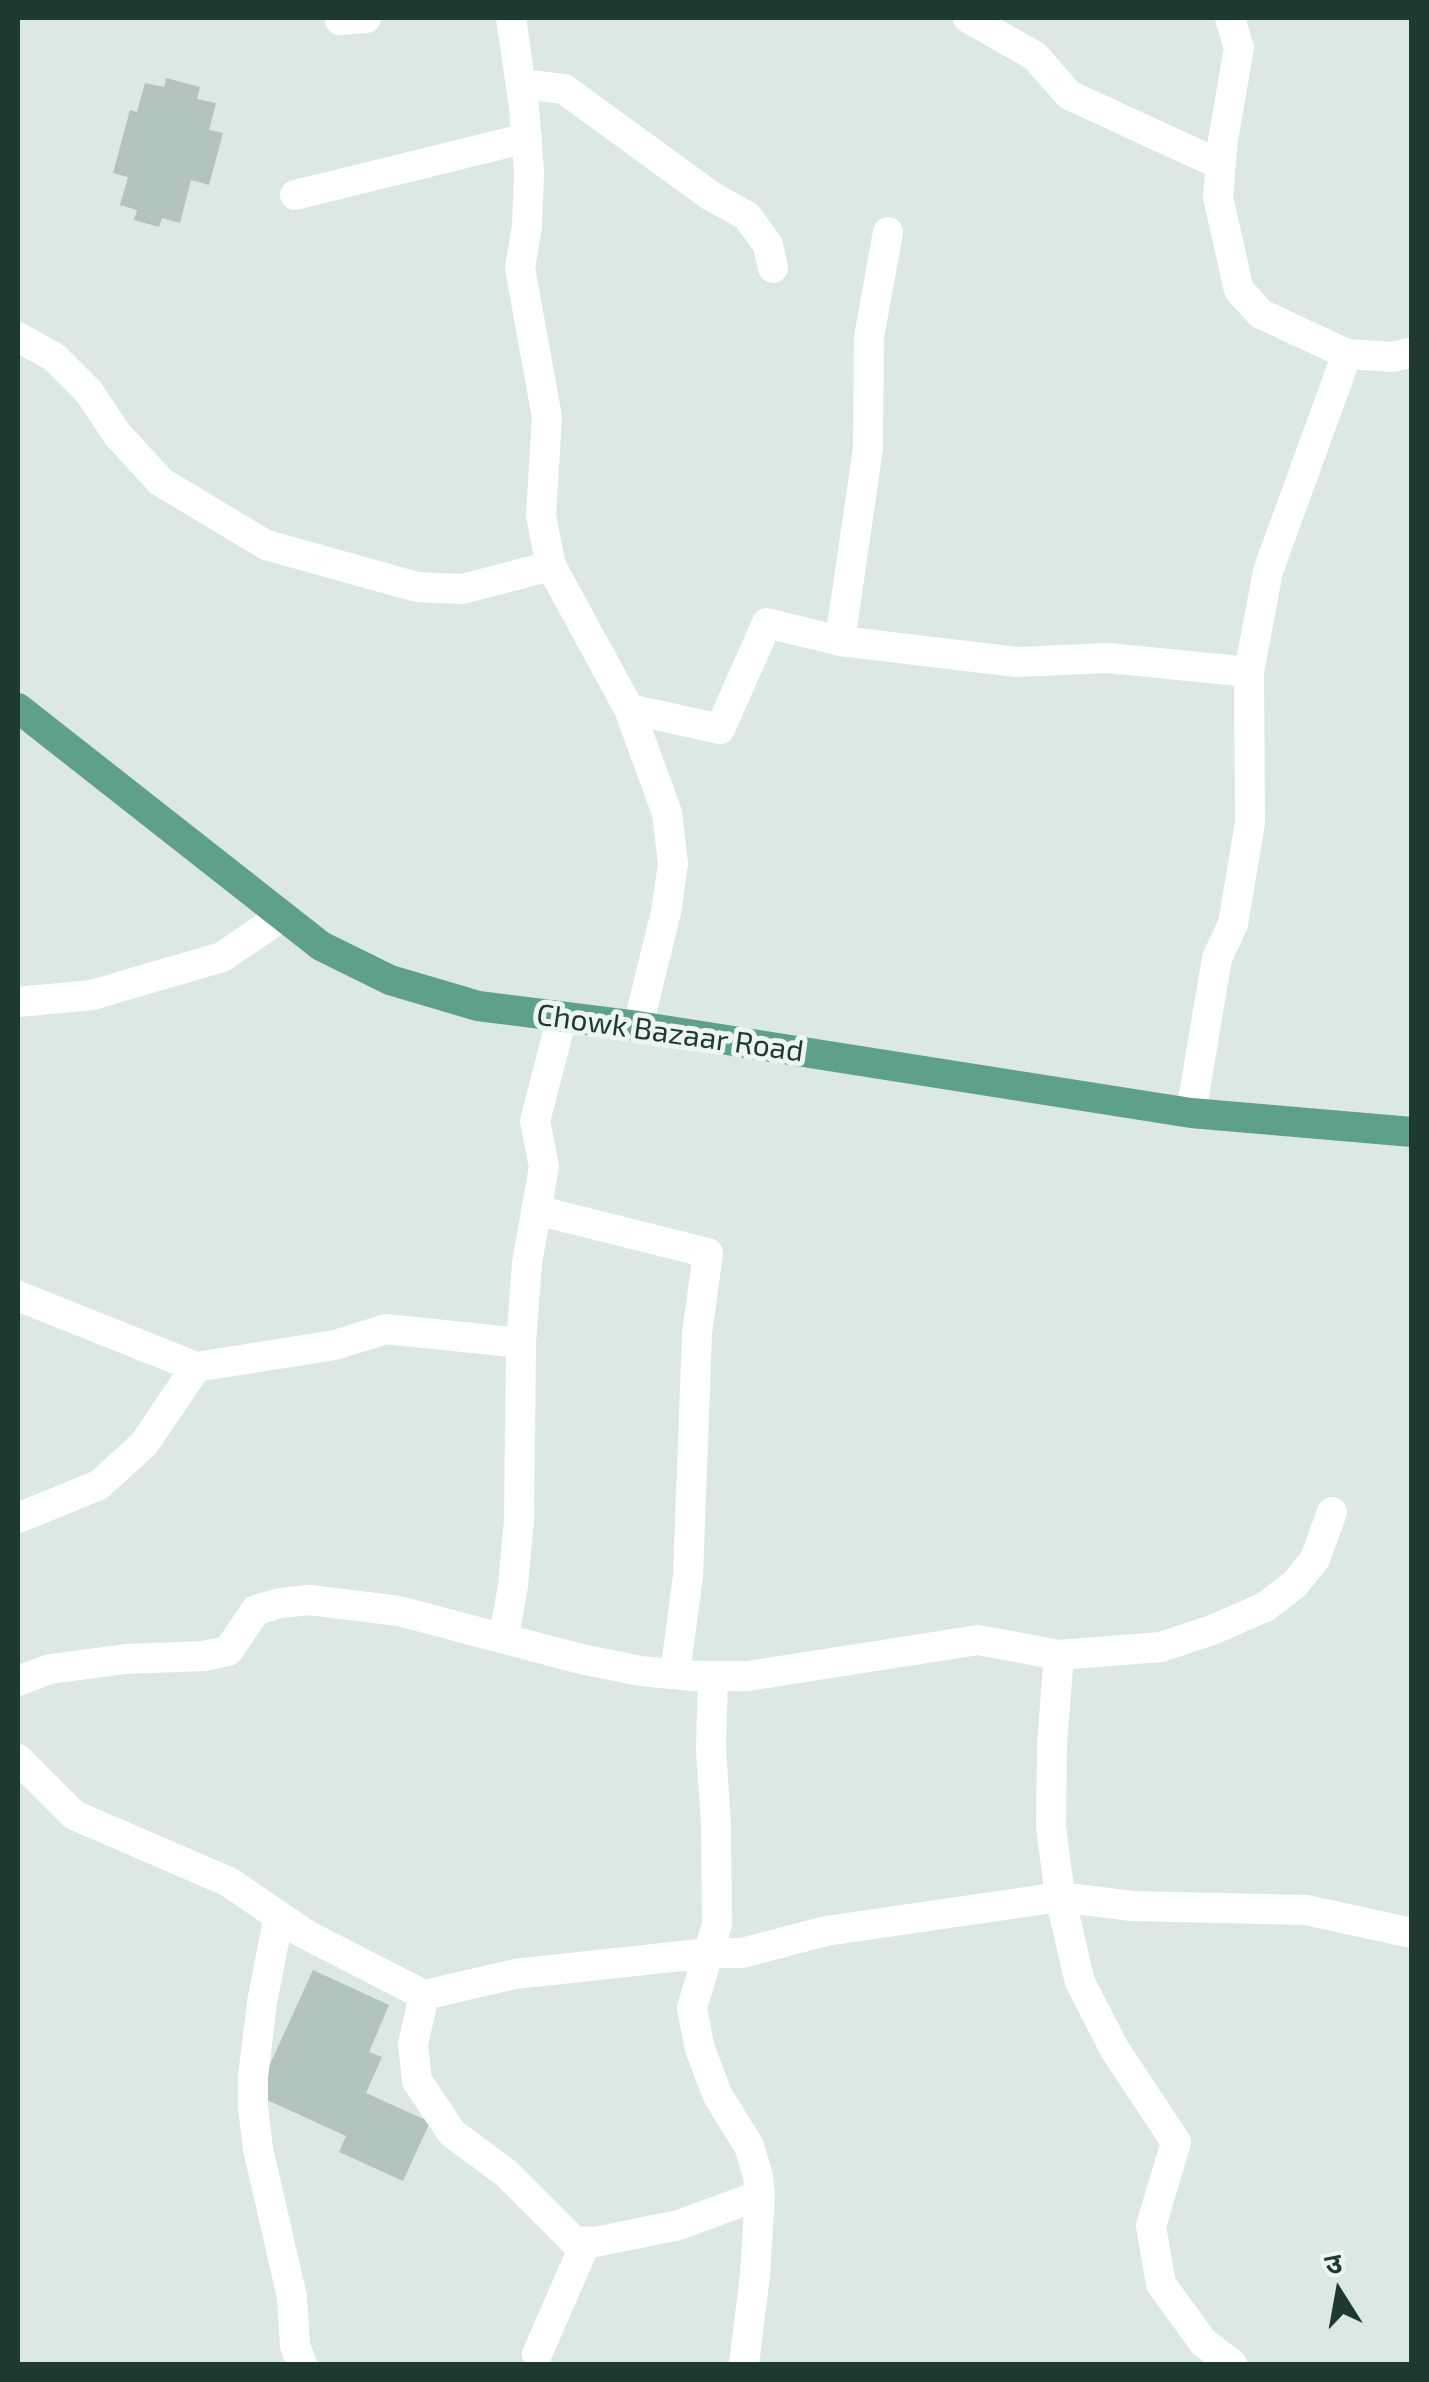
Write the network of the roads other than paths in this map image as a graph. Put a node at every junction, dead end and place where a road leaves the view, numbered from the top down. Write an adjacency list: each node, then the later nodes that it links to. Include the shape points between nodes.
1 (511, 18): 4 (street)
2 (968, 18): 6 (street, via 1035,56 1069,95)
3 (1230, 18): 6 (street, via 1239,48)
4 (521, 84): 5 (street); 9 (street, via 564,89 748,216 768,245)
5 (526, 138): 7 (street); 13 (street, via 520,268 547,417 541,516)
6 (1221, 165): 12 (street, via 1218,197 1239,290 1261,314)
7 (295, 196)
8 (888, 232): 14 (street, via 868,337 868,448)
9 (773, 268)
10 (18, 337): 13 (street, via 54,358 89,392 161,482 266,545 417,588 462,589)
11 (1412, 352): 12 (street)
12 (1347, 354): 15 (street, via 1268,571)
13 (552, 566): 17 (street)
14 (840, 641): 15 (street, via 1017,662 1108,658); 17 (street, via 767,623 720,730)
15 (1248, 672): 22 (street, via 1250,824 1233,924 1218,958)
16 (18, 708): 18 (main road, Chowk Bazaar Road)
17 (629, 709): 21 (street, via 666,814 674,864)
18 (282, 916): 19 (street, via 222,958 92,995); 20 (main road, Chowk Bazaar Road, via 321,946 390,980 478,1006)
19 (18, 1002)
20 (562, 1017): 21 (main road, Chowk Bazaar Road); 24 (street, via 535,1120 544,1167)
21 (638, 1026): 22 (main road, Chowk Bazaar Road)
22 (1192, 1113): 23 (main road, Chowk Bazaar Road)
23 (1412, 1132)
24 (536, 1210): 26 (street); 32 (street, via 708,1252 696,1334 688,1576)
25 (18, 1296): 27 (street)
26 (521, 1343): 27 (street, via 386,1328 335,1346); 30 (street, via 519,1520)
27 (196, 1368): 29 (street, via 144,1444 100,1485)
28 (1332, 1512): 31 (street, via 1315,1559 1265,1607 1161,1647)
29 (18, 1518)
30 (504, 1636): 32 (street, via 577,1658); 34 (street, via 399,1612 280,1602 256,1610 228,1651 50,1669)
31 (1060, 1655): 33 (street, via 978,1640); 36 (street, via 1051,1826)
32 (675, 1674): 33 (street)
33 (714, 1676): 39 (street, via 717,1924)
34 (18, 1682)
35 (18, 1759): 37 (street, via 74,1815 229,1882)
36 (1060, 1897): 38 (street, via 1132,1906 1306,1910); 39 (street, via 826,1932 742,1954); 46 (street, via 1080,1982 1176,2142 1151,2226 1161,2284 1204,2342)
37 (279, 1916): 40 (street); 44 (street, via 262,2002 254,2106)
38 (1412, 1934)
39 (709, 1953): 40 (street, via 515,1974); 41 (street, via 692,2008 700,2048 718,2096 749,2146)
40 (424, 1996): 42 (street, via 414,2044 417,2081 434,2107 452,2132 506,2173 555,2225)
41 (760, 2195): 42 (street, via 679,2226); 45 (street)
42 (586, 2242): 43 (street)
43 (536, 2354)
44 (302, 2364)
45 (744, 2364)
46 (1232, 2364)

